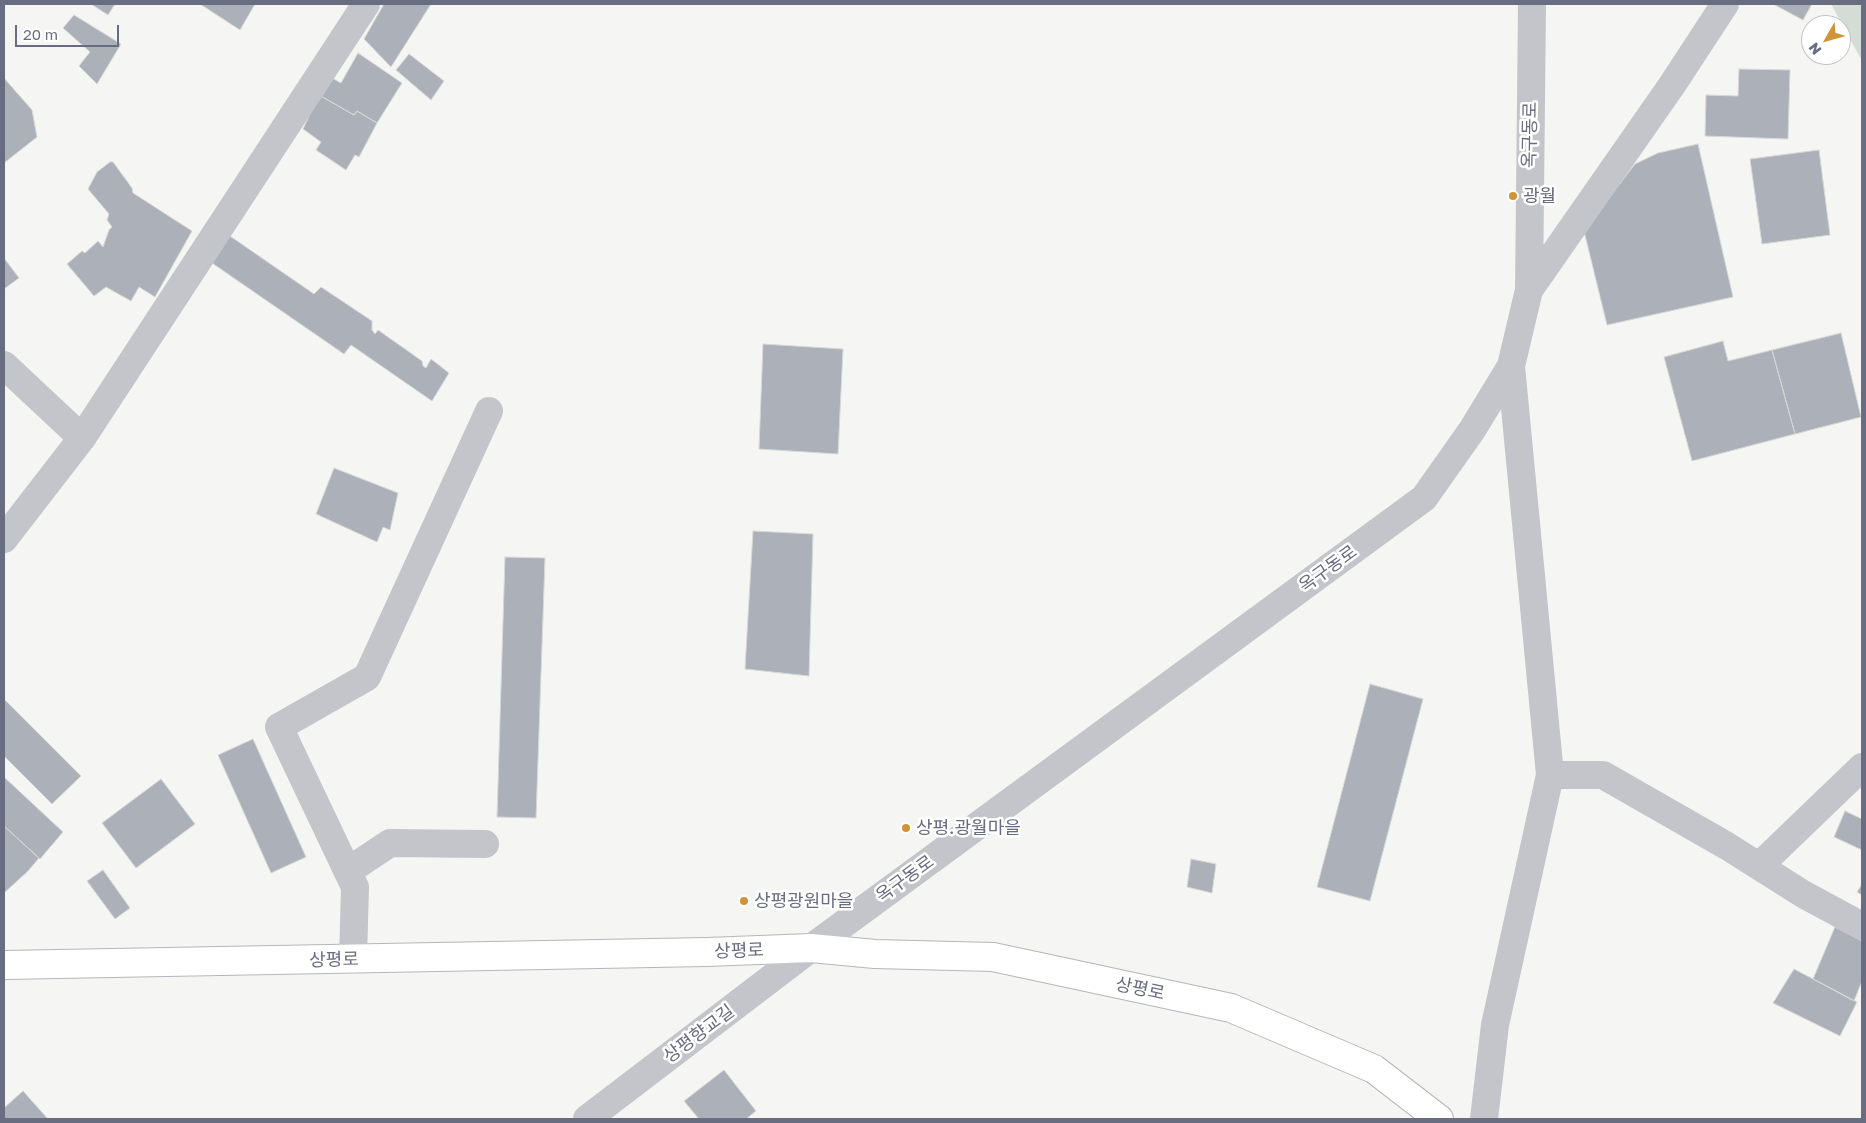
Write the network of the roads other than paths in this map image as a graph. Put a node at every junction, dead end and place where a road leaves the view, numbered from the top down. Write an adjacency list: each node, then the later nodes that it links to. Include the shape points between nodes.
1 (366, 4): 8 (street)
2 (1532, 4): 4 (street, 옥구동로)
3 (1724, 4): 4 (street, via 1672,85)
4 (1529, 290): 6 (street, 옥구동로)
5 (4, 365): 8 (street)
6 (1511, 366): 11 (street); 16 (street, 옥구동로, via 1472,430 1424,498)
7 (489, 411): 14 (street, via 367,677 279,727)
8 (82, 438): 9 (street)
9 (4, 539)
10 (1862, 767): 13 (street)
11 (1550, 775): 13 (street, via 1603,775); 21 (street, via 1495,1025)
12 (485, 844): 14 (street, via 390,843)
13 (1760, 866): 15 (street)
14 (348, 870): 17 (street, via 355,887)
15 (1862, 926)
16 (811, 948): 17 (main road, 상평로); 19 (street, 상평향교길); 20 (main road, 상평로, via 875,954 992,957 1231,1008 1374,1069)
17 (353, 959): 18 (main road, 상평로)
18 (4, 965)
19 (587, 1119)
20 (1439, 1119)
21 (1484, 1119)

